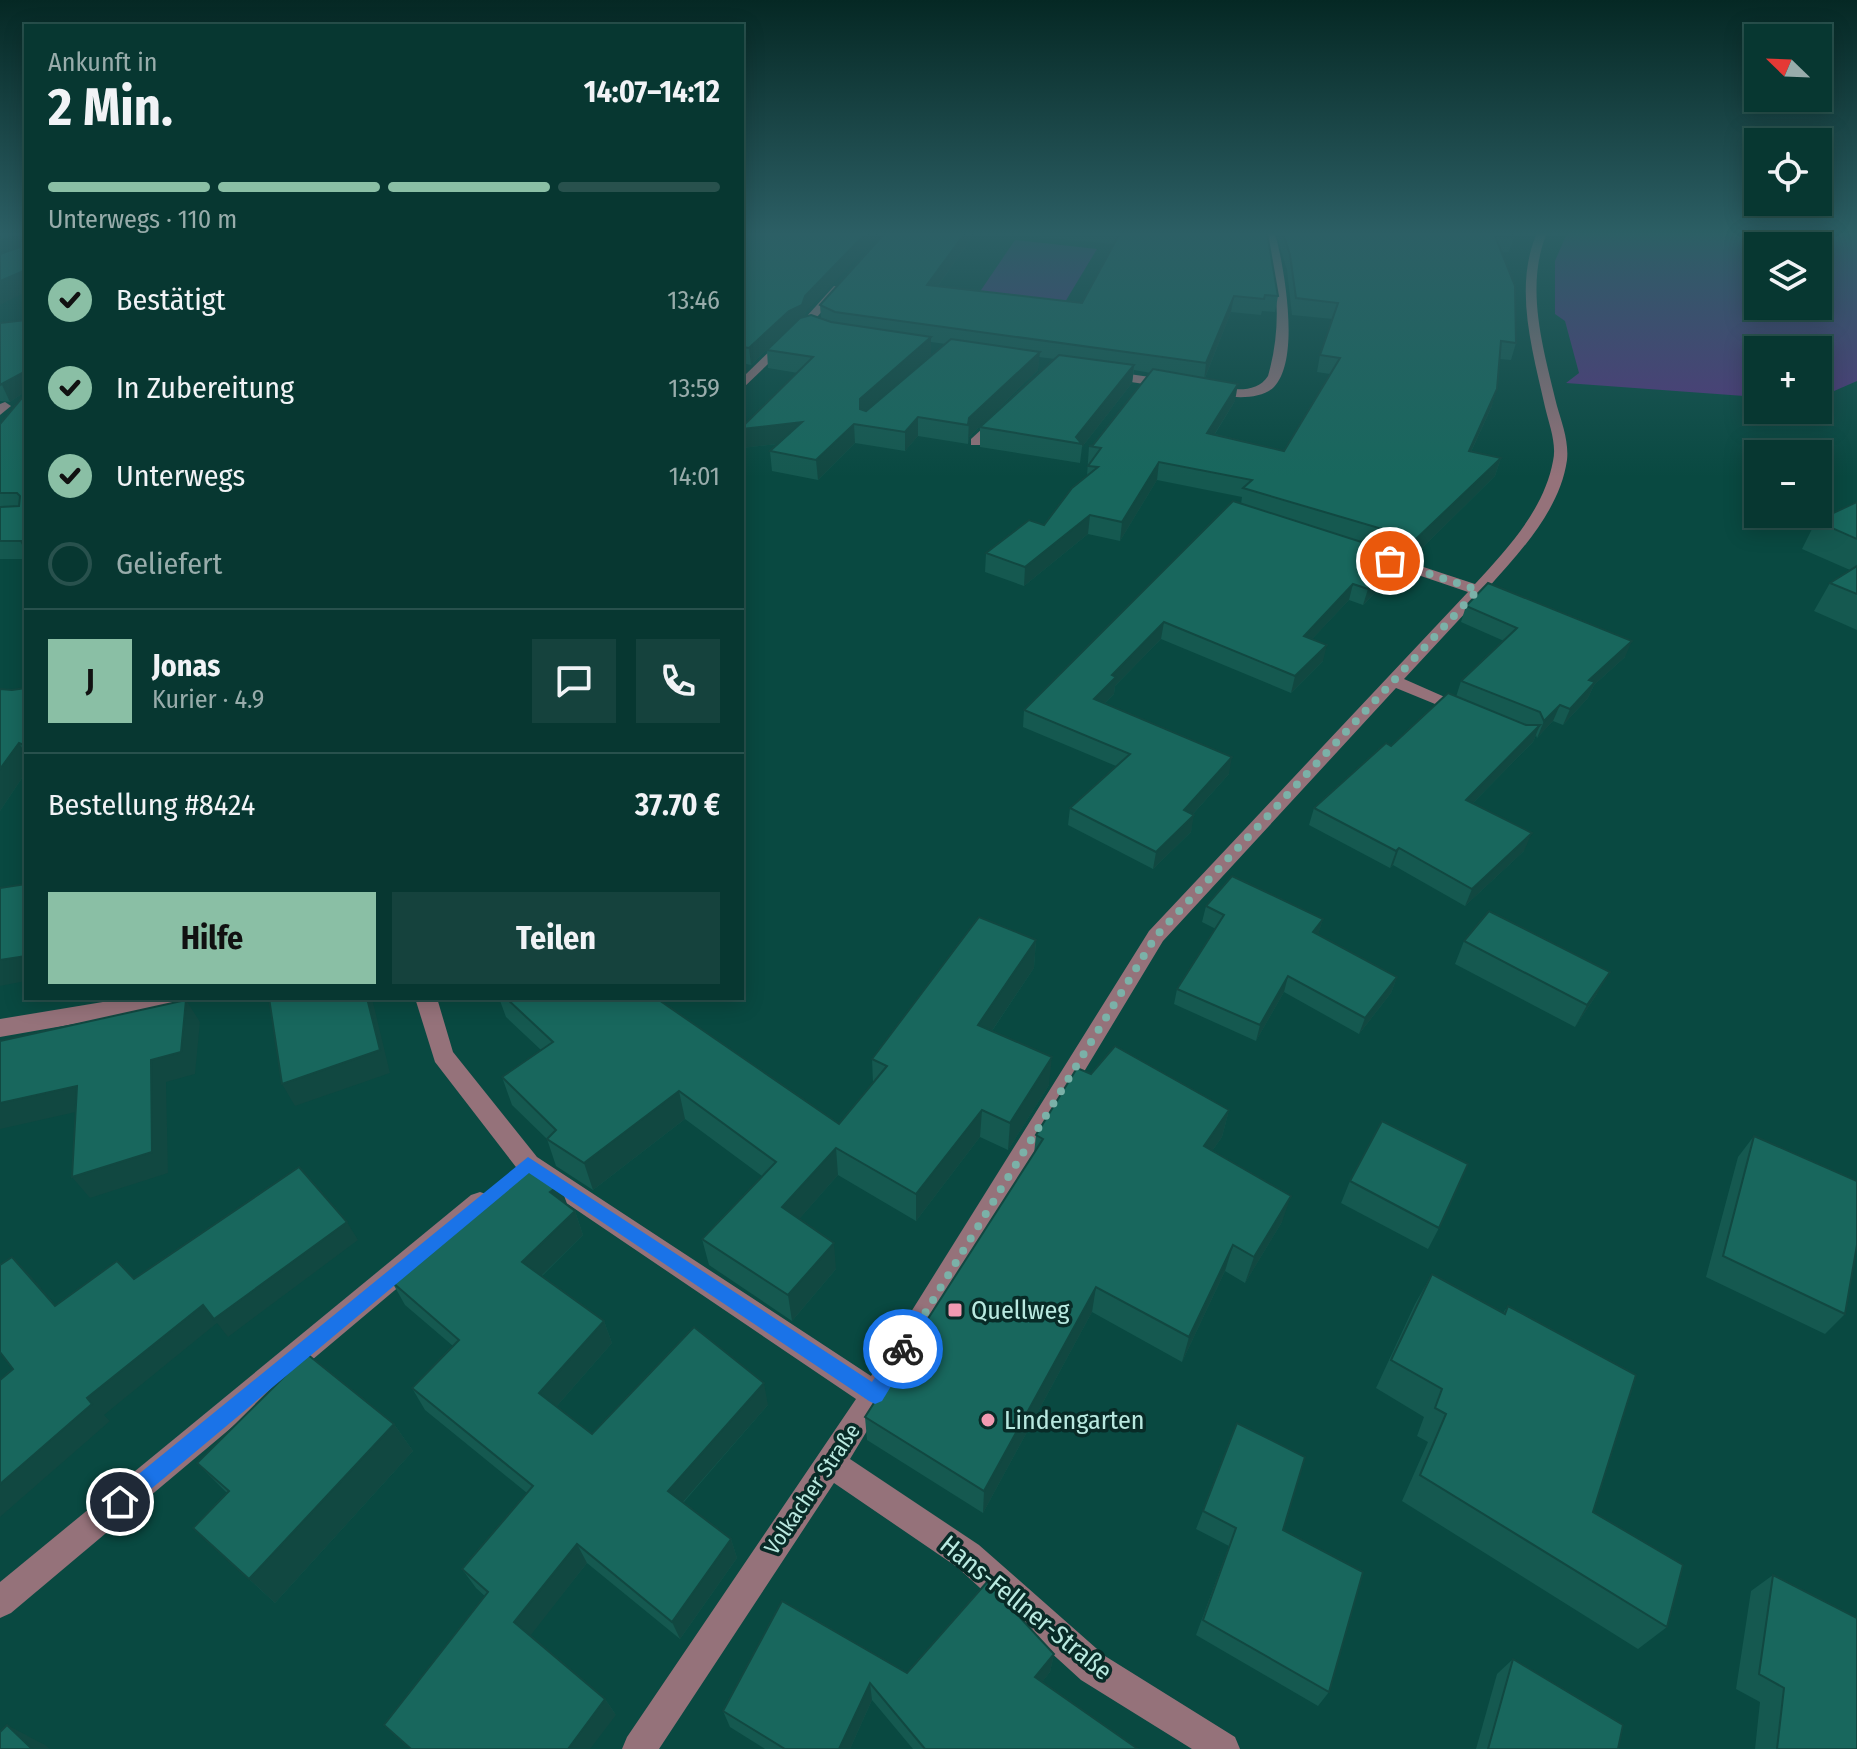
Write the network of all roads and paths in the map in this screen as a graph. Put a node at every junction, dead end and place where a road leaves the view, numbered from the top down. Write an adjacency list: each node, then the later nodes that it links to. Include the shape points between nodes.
1 (813, 315): 5 (street, via 810,321 815,327 796,331)
2 (1283, 315): 4 (street, via 1274,378 1263,389 1246,393 1141,386)
3 (1533, 315): 9 (street, Volkacher Straße, via 1561,458 1548,497 1517,546)
4 (1100, 373)
5 (744, 383)
6 (1010, 410): 7 (street)
7 (976, 442)
8 (1361, 551): 9 (street)
9 (1478, 590): 10 (street); 11 (street, Volkacher Straße)
10 (1506, 599)
11 (1393, 681): 12 (street); 17 (street, Volkacher Straße, via 1156,936)
12 (1481, 717)
13 (165, 1000): 15 (street)
14 (427, 1000): 16 (street, via 443,1056)
15 (0, 1028)
16 (528, 1164): 17 (street); 19 (street)
17 (875, 1395): 18 (street, Volkacher Straße)
18 (830, 1463): 20 (street, Volkacher Straße); 21 (street, Hans-Fellner-Straße, via 968,1556 1093,1668)
19 (0, 1602)
20 (639, 1749)
21 (1223, 1749)

